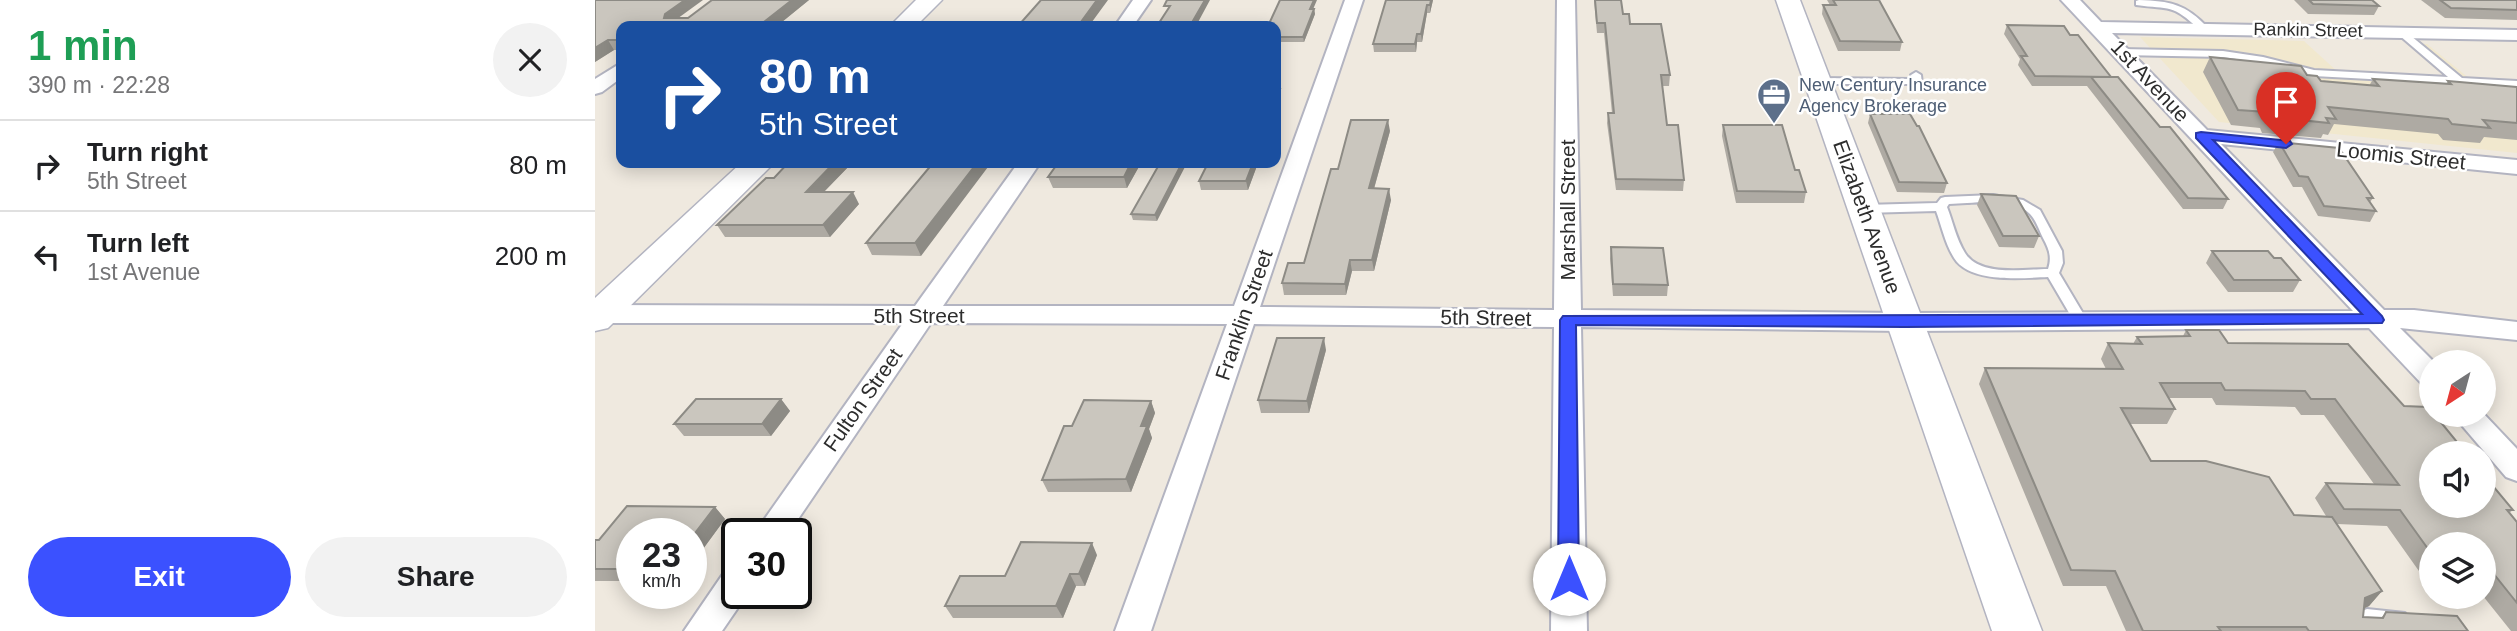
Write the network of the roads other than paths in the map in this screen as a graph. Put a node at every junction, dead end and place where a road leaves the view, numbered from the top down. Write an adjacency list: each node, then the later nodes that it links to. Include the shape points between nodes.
1 (930, 0): 8 (street)
2 (1142, 0): 9 (street)
3 (1354, 0): 28 (street, Franklin Street)
4 (1566, 0): 31 (street, Marshall Street)
5 (1788, 0): 17 (street, Elizabeth Avenue)
6 (2070, 0): 10 (street, 1st Avenue)
7 (2139, 3): 11 (lane, via 2175,5)
8 (907, 21)
9 (1127, 21)
10 (2099, 27): 11 (street, Rankin Street); 14 (street, 1st Avenue)
11 (2203, 28): 12 (street, Rankin Street)
12 (2402, 33): 13 (street, Rankin Street); 18 (lane)
13 (2517, 35)
14 (2121, 52): 18 (lane, via 2223,54 2314,73); 21 (street, 1st Avenue)
15 (616, 73): 20 (street)
16 (1916, 75): 17 (lane, via 1918,82)
17 (1817, 80): 26 (street, Elizabeth Avenue)
18 (2459, 80): 19 (lane)
19 (2517, 84)
20 (595, 88)
21 (2201, 135): 22 (street, Loomis Street); 33 (street, 1st Avenue)
22 (2517, 167)
23 (754, 168): 29 (street)
24 (1026, 168): 30 (street, Fulton Street)
25 (1941, 207): 26 (lane); 27 (lane, via 1962,260 1973,267 1992,273); 27 (lane, via 1945,201 2005,200 2035,211 2057,251 2059,262)
26 (1864, 209): 34 (street, Elizabeth Avenue)
27 (2052, 273): 32 (lane)
28 (1244, 315): 30 (street, 5th Street); 31 (street, 5th Street); 43 (street, Franklin Street)
29 (597, 316): 30 (street, 5th Street)
30 (923, 316): 39 (street, Fulton Street)
31 (1568, 320): 34 (street, 5th Street); 44 (street, Marshall Street)
32 (2080, 320): 33 (street, 5th Street); 34 (street, 5th Street)
33 (2376, 320): 35 (street, 5th Street, via 2414,319); 36 (street, 1st Avenue)
34 (1905, 322): 45 (street, Elizabeth Avenue)
35 (2517, 331)
36 (2419, 364)
37 (2479, 427): 38 (street)
38 (2517, 469)
39 (781, 518)
40 (721, 604): 42 (street)
41 (2420, 620): 46 (lane, via 2367,617 2361,620)
42 (702, 631)
43 (1133, 631)
44 (1569, 631)
45 (2017, 631)
46 (2360, 631)

